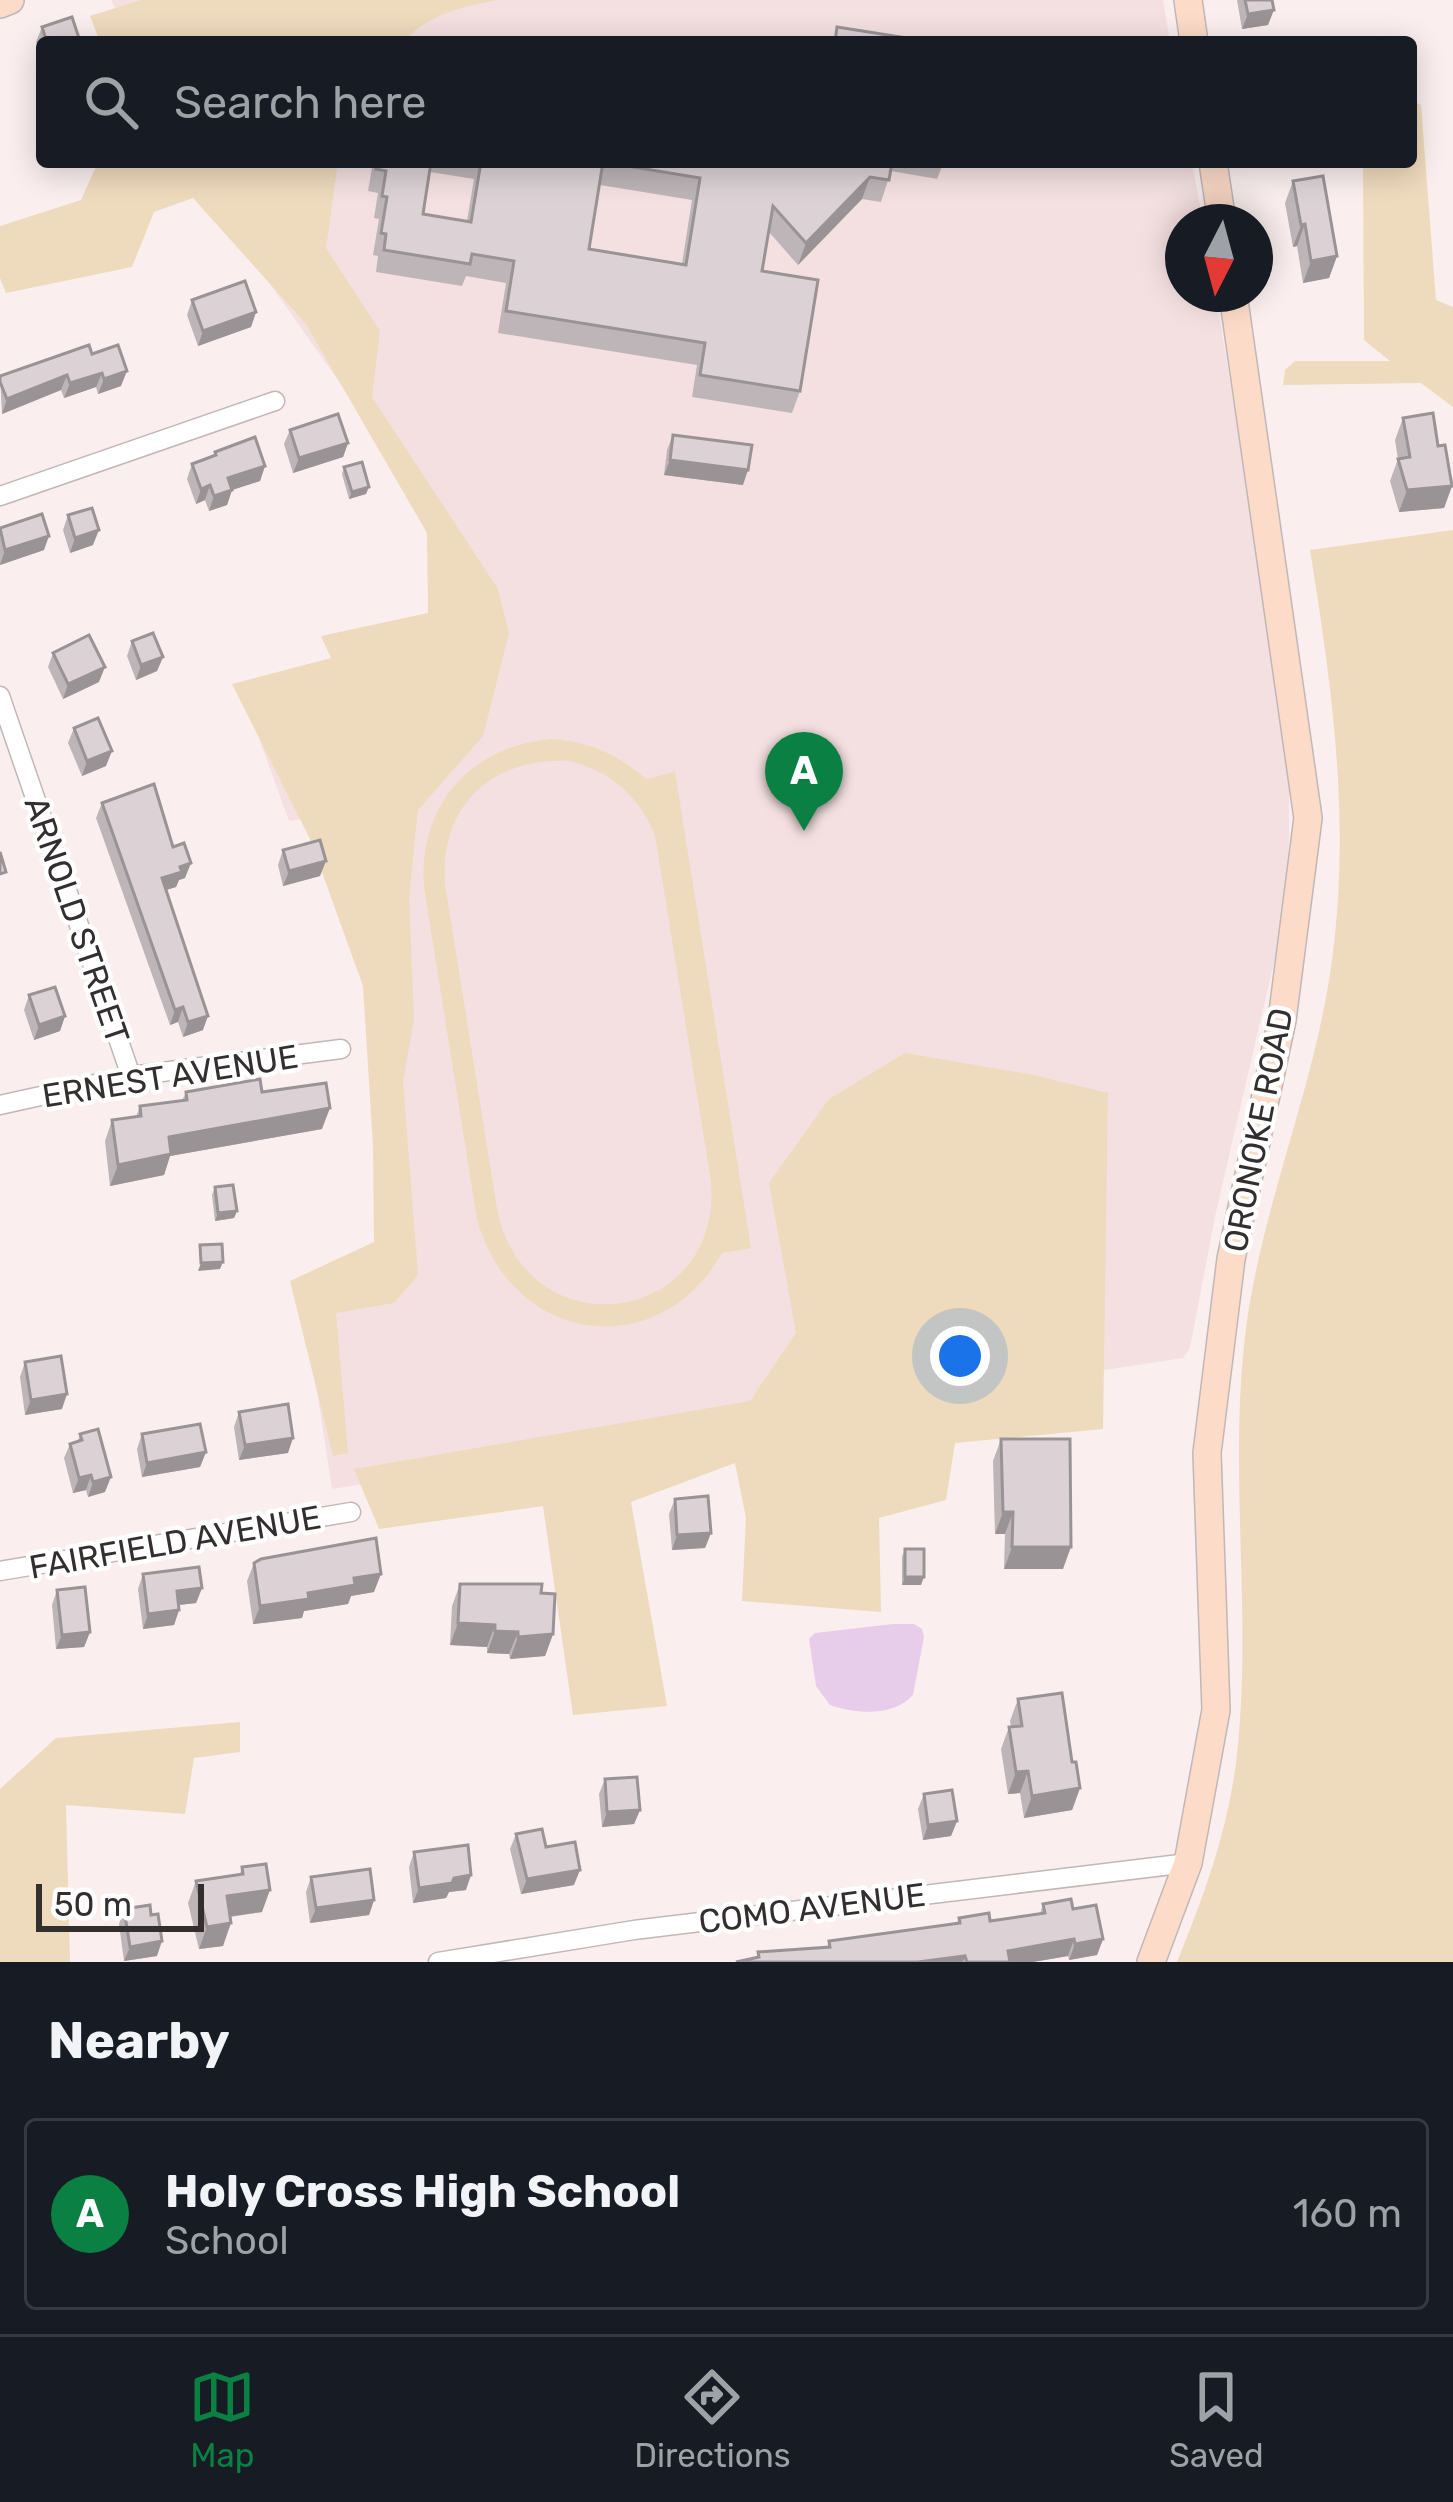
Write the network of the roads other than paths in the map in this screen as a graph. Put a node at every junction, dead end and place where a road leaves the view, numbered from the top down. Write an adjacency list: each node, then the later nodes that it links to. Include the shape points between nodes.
1 (10, 0): 3 (street)
2 (1188, 0): 4 (street)
3 (0, 4)
4 (1193, 36)
5 (1214, 168): 6 (street)
6 (1219, 204)
7 (1236, 312): 16 (street, ORONOKE ROAD, via 1308,818 1282,1020 1232,1259 1207,1453 1216,1710)
8 (275, 401): 9 (street)
9 (0, 496)
10 (0, 696): 12 (street, ARNOLD STREET)
11 (341, 1049): 12 (street, ERNEST AVENUE)
12 (131, 1076): 13 (street, ERNEST AVENUE)
13 (0, 1105)
14 (351, 1512): 15 (street, FAIRFIELD AVENUE)
15 (0, 1571)
16 (1188, 1863): 17 (street, COMO AVENUE, via 634,1930); 18 (street, ORONOKE ROAD)
17 (438, 1962)
18 (1151, 1962)

